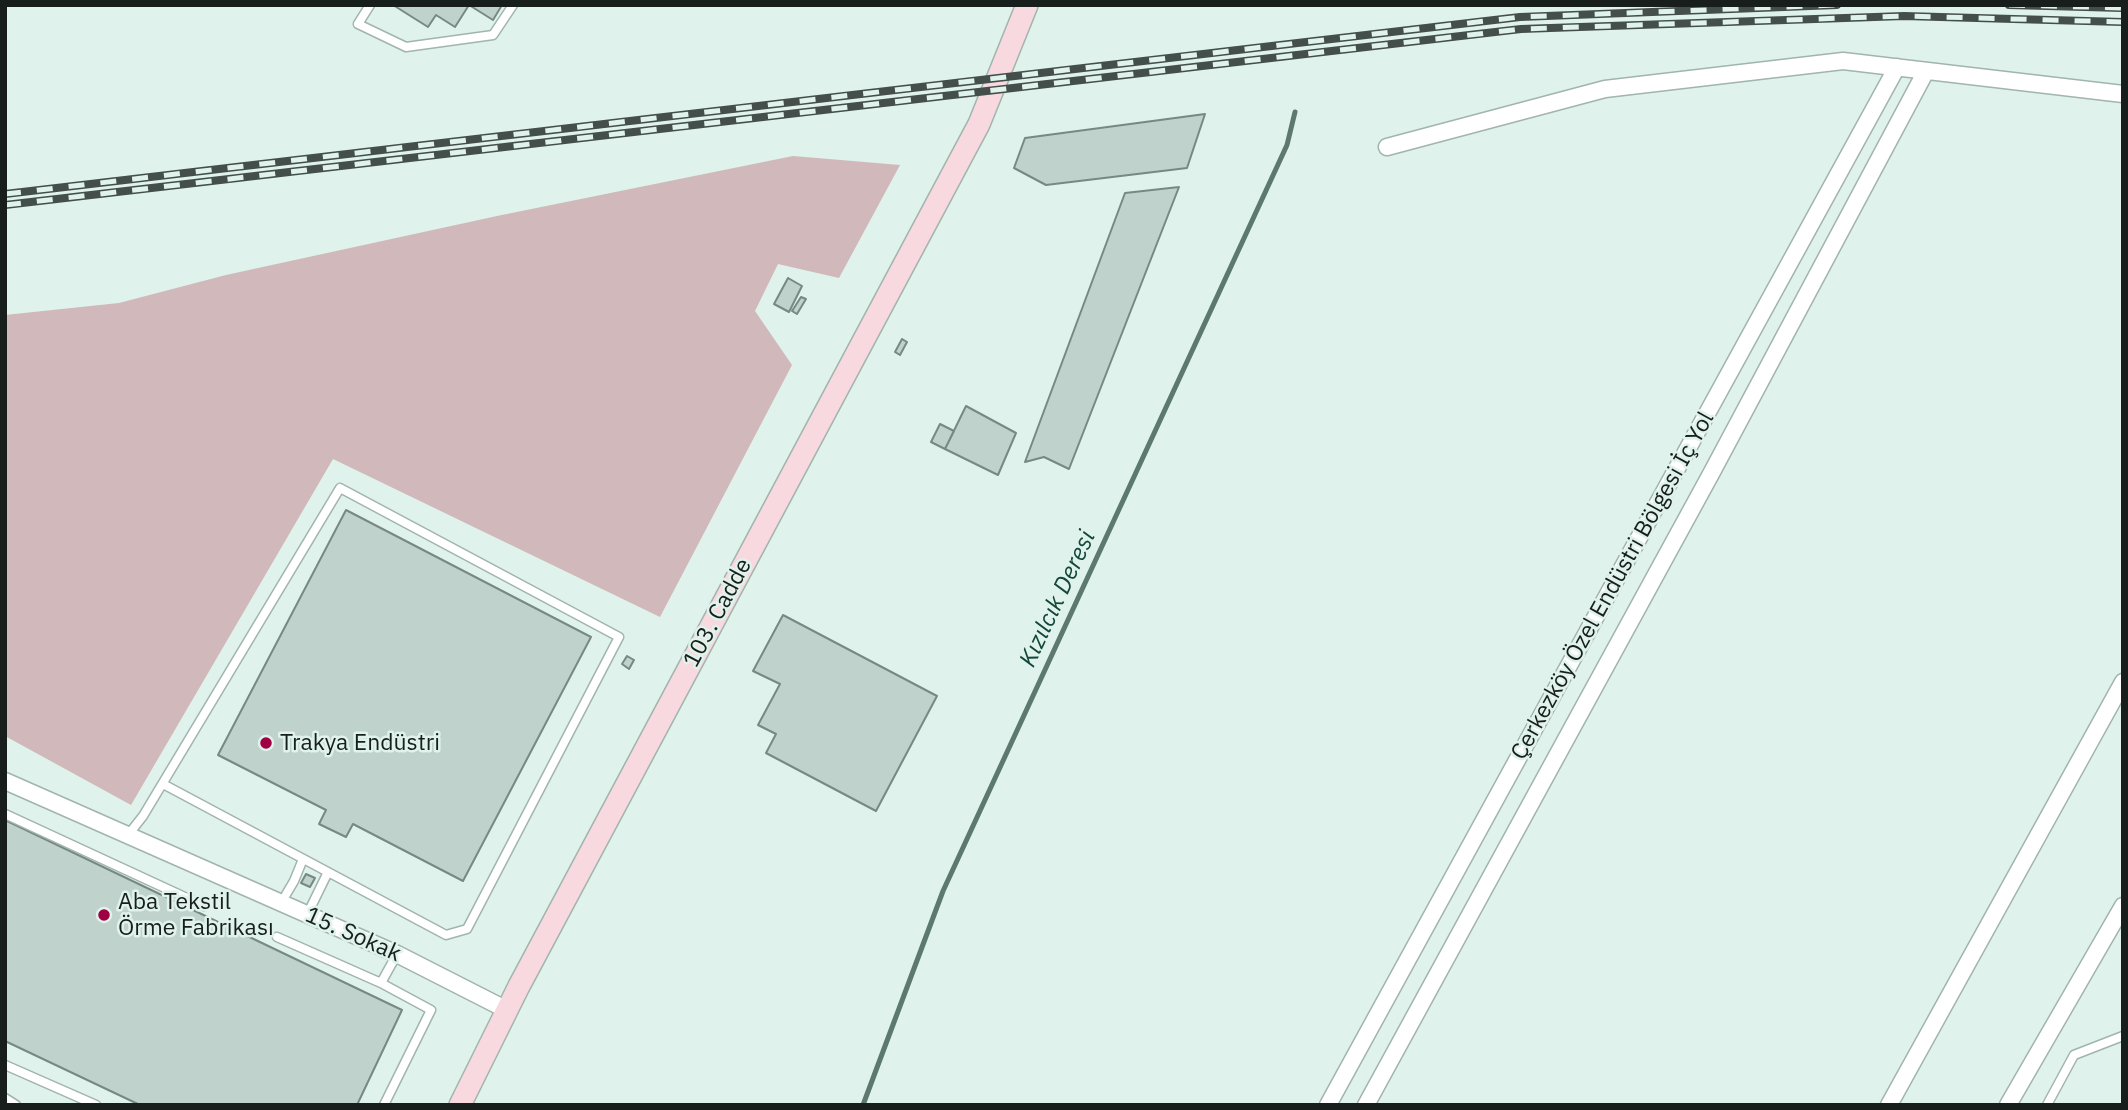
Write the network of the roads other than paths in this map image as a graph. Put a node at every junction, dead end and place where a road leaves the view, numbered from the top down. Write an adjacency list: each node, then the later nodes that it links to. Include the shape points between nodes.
1 (370, 5): 2 (lane, via 358,24 405,47 493,35)
2 (513, 5)
3 (1027, 5): 22 (street, 103. Cadde, via 979,124)
4 (1897, 67): 5 (street); 7 (street, via 1843,61 1605,89); 30 (street, Çerkezköy Özel Endüstri Bölgesi İç Yol)
5 (1926, 71): 6 (street); 31 (street, Çerkezköy Özel Endüstri Bölgesi İç Yol)
6 (2123, 94)
7 (1387, 147)
8 (2123, 682): 32 (street)
9 (5, 781): 12 (street, 15. Sokak)
10 (163, 784): 12 (lane); 13 (lane); 14 (lane, via 340,488 619,636 467,929 446,935)
11 (5, 814): 16 (lane)
12 (128, 835): 15 (street, 15. Sokak)
13 (303, 859): 14 (lane); 15 (lane)
14 (328, 872): 18 (lane)
15 (281, 903): 18 (street, 15. Sokak)
16 (204, 906)
17 (2123, 906): 33 (street)
18 (307, 915): 20 (street, 15. Sokak)
19 (277, 937): 21 (lane)
20 (397, 954): 21 (lane); 22 (street, 15. Sokak)
21 (381, 983): 28 (lane, via 431,1010)
22 (507, 1010): 29 (street, 103. Cadde)
23 (2123, 1036): 34 (lane, via 2074,1055)
24 (5, 1065): 27 (lane)
25 (5, 1098): 26 (lane)
26 (16, 1105)
27 (96, 1105)
28 (384, 1105)
29 (460, 1105)
30 (1328, 1105)
31 (1366, 1105)
32 (1889, 1105)
33 (2008, 1105)
34 (2047, 1105)

